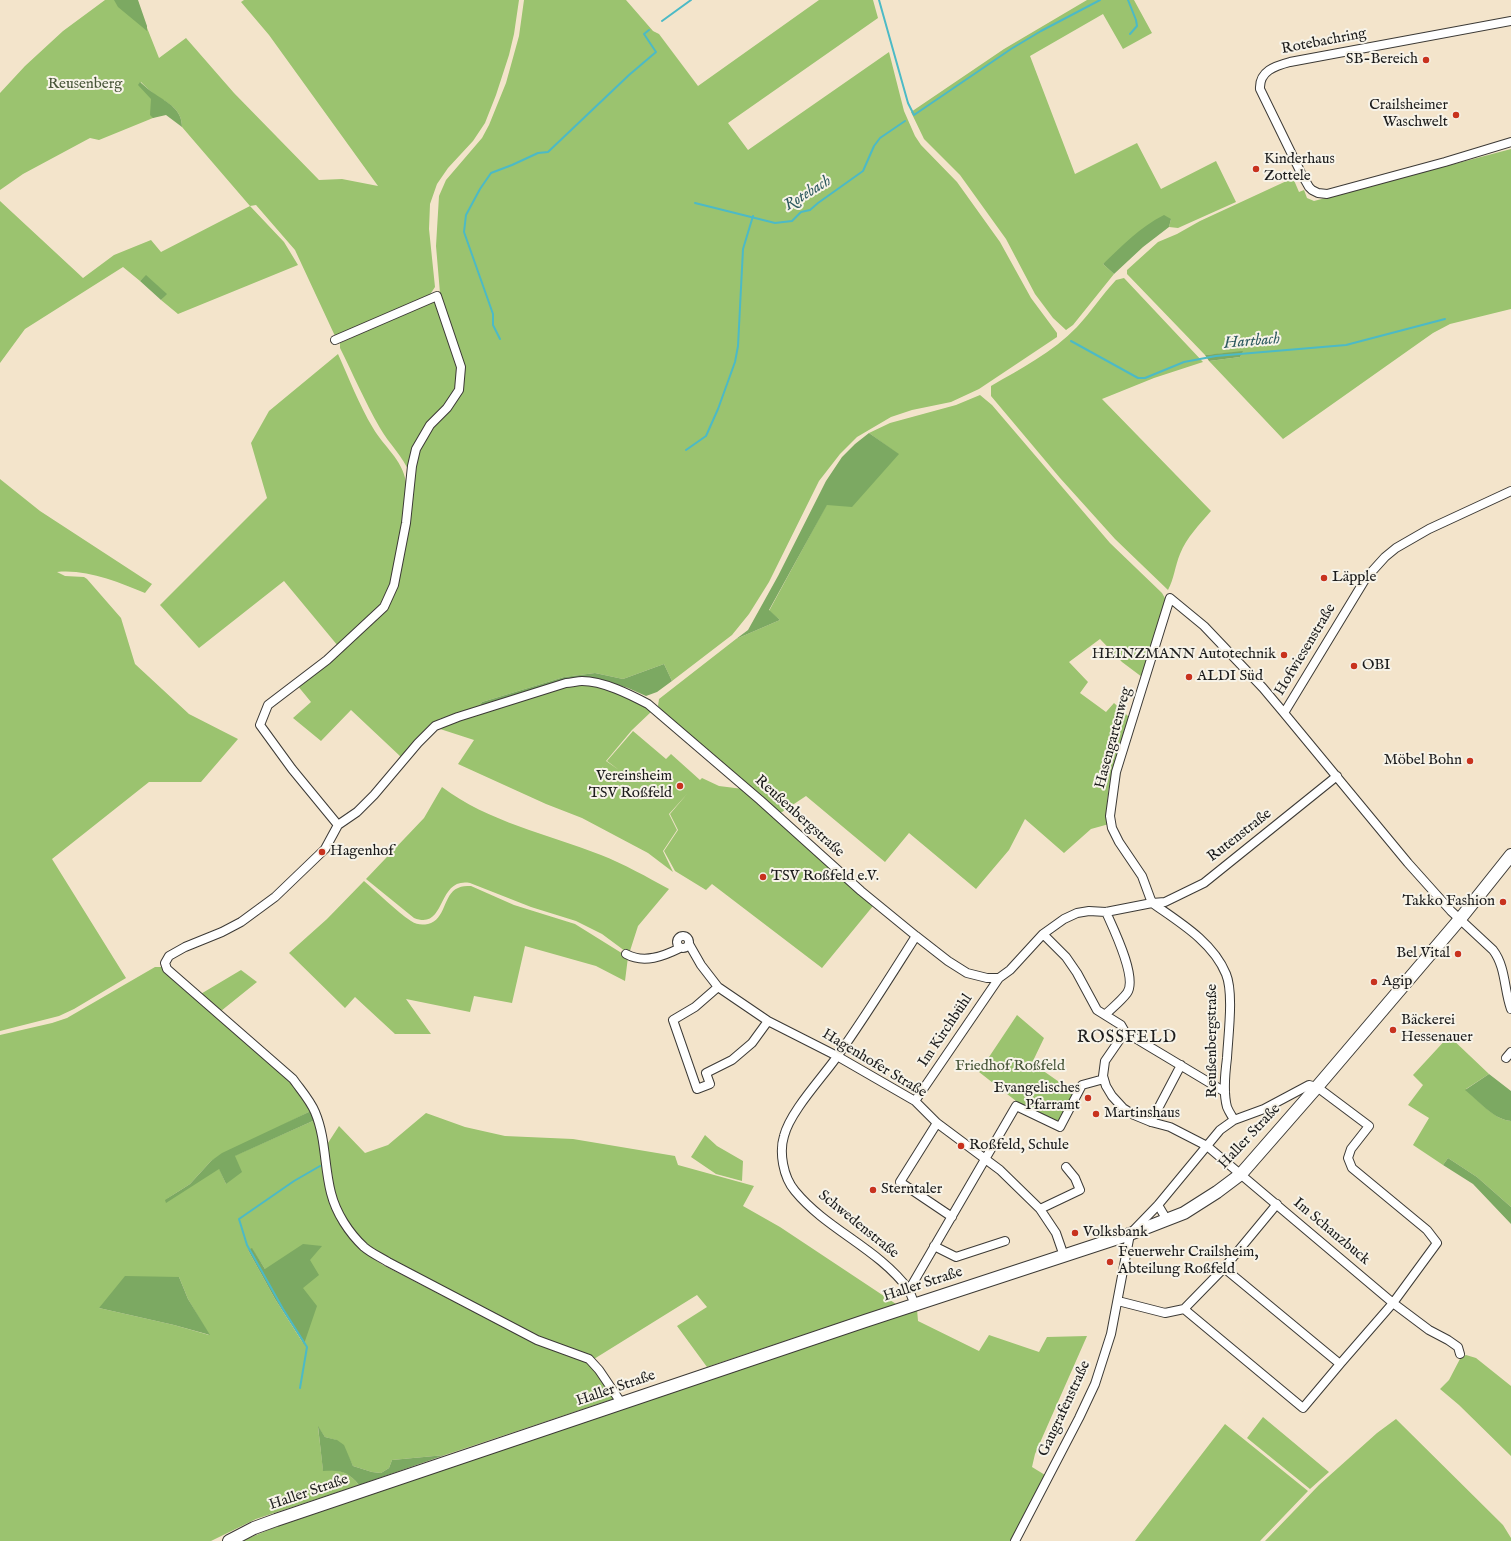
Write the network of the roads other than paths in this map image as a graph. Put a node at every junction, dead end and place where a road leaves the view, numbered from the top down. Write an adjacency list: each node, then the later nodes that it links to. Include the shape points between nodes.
1 (1511, 22): 2 (street, Rotebachring, via 1290,62 1264,73 1260,81 1260,89 1301,173 1309,187 1318,193 1327,194)
2 (1511, 142)
3 (335, 340): 7 (street, via 437,296 461,367 459,390 447,408 430,425 416,449 394,585 384,607 327,660 268,705 260,725)
4 (1511, 492): 5 (street, Hofwiesenstraße, via 1429,529 1385,557 1366,578)
5 (1284, 713): 6 (street, Hofwiesenstraße); 11 (street, Hasengartenweg, via 1204,626 1170,598 1116,772 1110,816 1112,828 1142,876)
6 (1337, 776): 11 (street, Rutenstraße, via 1204,883 1166,902); 13 (street, Hofwiesenstraße, via 1408,863)
7 (338, 825): 15 (street, Reußenbergstraße, via 357,812 374,795 435,726 566,684 594,682 648,704 760,800 861,892); 56 (street, via 325,849 275,897 241,922 169,956 165,963 166,969 293,1079 315,1110 322,1131 331,1193 338,1211 365,1248 536,1340 589,1359)
8 (1511, 855): 10 (main road, Haller Straße)
9 (1511, 859): 10 (main road, Haller Straße)
10 (1501, 869): 13 (main road, Haller Straße)
11 (1152, 903): 12 (street); 30 (street, Reußenbergstraße, via 1208,946 1226,974 1230,1021)
12 (1106, 912): 14 (street, via 1077,913); 21 (street, via 1123,950 1130,983 1128,992)
13 (1463, 923): 17 (street, Hofwiesenstraße, via 1484,940 1497,955); 29 (main road, Haller Straße)
14 (1043, 934): 18 (street, via 1019,962); 21 (street, via 1066,957 1097,1010)
15 (916, 936): 18 (street, Reußenbergstraße, via 948,962 967,973); 24 (street, Schwedenstraße)
16 (626, 954): 19 (street, Hagenhofer Straße, via 645,959 664,956 689,944)
17 (1507, 976): 20 (street, Hofwiesenstraße)
18 (999, 978): 31 (street, Im Kirchbühl)
19 (718, 987): 22 (street, Hagenhofer Straße); 27 (street, via 695,1007 673,1020)
20 (1511, 1009)
21 (1105, 1015): 23 (street, via 1121,1025)
22 (768, 1021): 24 (street, Hagenhofer Straße); 26 (street, via 752,1043 732,1060)
23 (1125, 1032): 25 (street); 28 (street, via 1105,1061)
24 (837, 1056): 31 (street, Hagenhofer Straße); 49 (street, Schwedenstraße, via 789,1121 783,1136 782,1154 786,1173 794,1189 818,1215 888,1266)
25 (1181, 1065): 30 (street); 33 (street)
26 (706, 1073): 27 (street); 27 (street, via 710,1084 697,1089)
27 (693, 1078)
28 (1104, 1079): 33 (street, via 1112,1096 1123,1108); 36 (street, via 1082,1085 1060,1127 1016,1106)
29 (1317, 1087): 32 (street, via 1309,1086 1264,1109); 38 (main road, Haller Straße); 51 (street, via 1369,1126 1350,1149 1348,1158 1352,1168 1428,1230 1437,1242)
30 (1225, 1092): 32 (street, Reußenbergstraße, via 1227,1107)
31 (915, 1101): 34 (street, Hagenhofer Straße)
32 (1234, 1120): 35 (street, via 1220,1130)
33 (1151, 1122): 35 (street, via 1170,1127)
34 (937, 1123): 36 (street, Hagenhofer Straße); 42 (street, via 900,1182)
35 (1207, 1146): 38 (street); 40 (street)
36 (985, 1160): 41 (street, Hagenhofer Straße, via 1000,1170); 42 (street)
37 (1066, 1167): 41 (street, via 1080,1190)
38 (1241, 1174): 39 (street); 43 (main road, Haller Straße, via 1184,1213)
39 (1277, 1204): 48 (street, Im Schanzbuck); 51 (street, Im Schanzbuck)
40 (1158, 1205): 43 (street); 44 (street)
41 (1040, 1208): 47 (street, Hagenhofer Straße, via 1056,1234)
42 (952, 1217): 46 (street)
43 (1167, 1220): 44 (main road, Haller Straße)
44 (1130, 1234): 47 (main road, Haller Straße); 50 (street, Gaugrafenstraße)
45 (1005, 1241): 46 (street, via 956,1257)
46 (934, 1246): 49 (street)
47 (1064, 1256): 52 (main road, Haller Straße)
48 (1224, 1268): 53 (street, Im Schanzbuck); 55 (street)
49 (909, 1290): 52 (street, Schwedenstraße)
50 (1118, 1301): 53 (street, via 1165,1313); 58 (street, Gaugrafenstraße, via 1111,1334 1095,1384)
51 (1393, 1303): 54 (street, Im Schanzbuck, via 1429,1330 1458,1347); 55 (street)
52 (915, 1305): 56 (main road, Haller Straße)
53 (1184, 1309): 55 (street, via 1303,1408)
54 (1460, 1354)
55 (1340, 1364)
56 (622, 1404): 57 (main road, Haller Straße, via 276,1520)
57 (229, 1541)
58 (1015, 1541)

